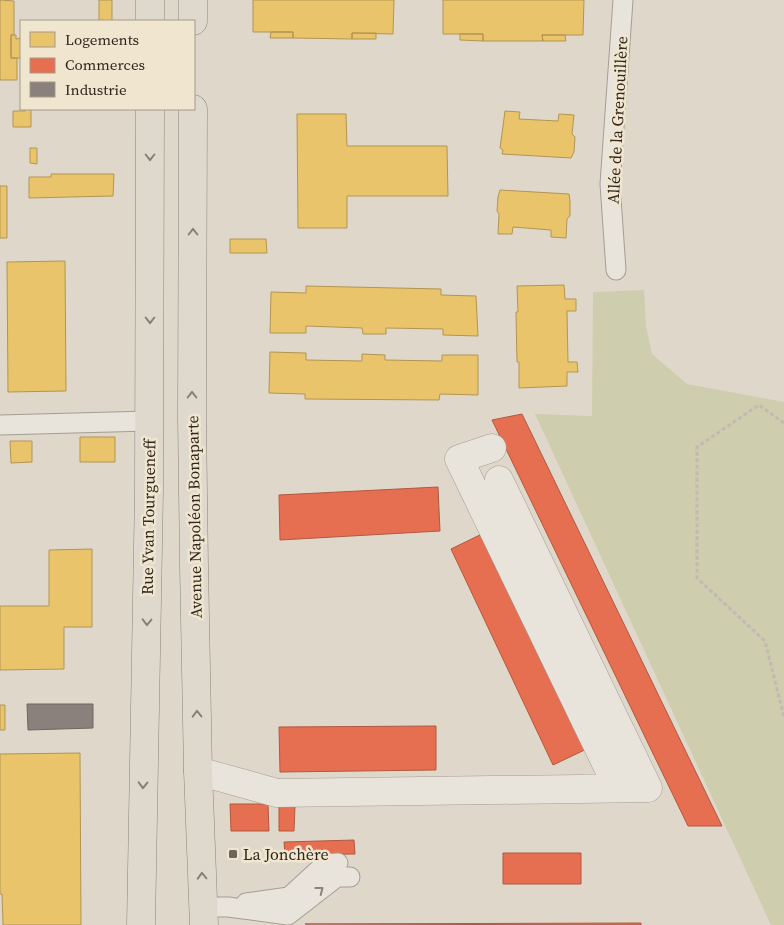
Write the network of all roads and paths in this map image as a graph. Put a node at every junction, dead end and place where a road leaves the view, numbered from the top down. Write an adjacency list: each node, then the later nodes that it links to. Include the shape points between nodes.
1 (150, 0): 4 (main road)
2 (193, 0): 5 (main road)
3 (623, 0): 8 (lane, Allée de la Grenouillère, via 610,184)
4 (150, 20)
5 (193, 20)
6 (150, 110): 9 (main road, Rue Yvan Tourgueneff, one-way to 9)
7 (193, 110): 15 (main road, Avenue Napoléon Bonaparte, one-way to 7, via 192,419)
8 (616, 270)
9 (149, 421): 11 (lane); 19 (main road, Rue Yvan Tourgueneff, one-way to 19)
10 (784, 423): 14 (path, via 759,405 697,447 697,578 765,641)
11 (0, 425)
12 (492, 448): 16 (street, via 459,459)
13 (499, 480): 16 (street, via 648,788)
14 (784, 717)
15 (198, 771): 16 (street, via 277,794); 18 (main road, Avenue Napoléon Bonaparte, one-way to 15)
16 (618, 788)
17 (344, 870): 18 (lane, via 288,914)
18 (212, 913)
19 (141, 925)

